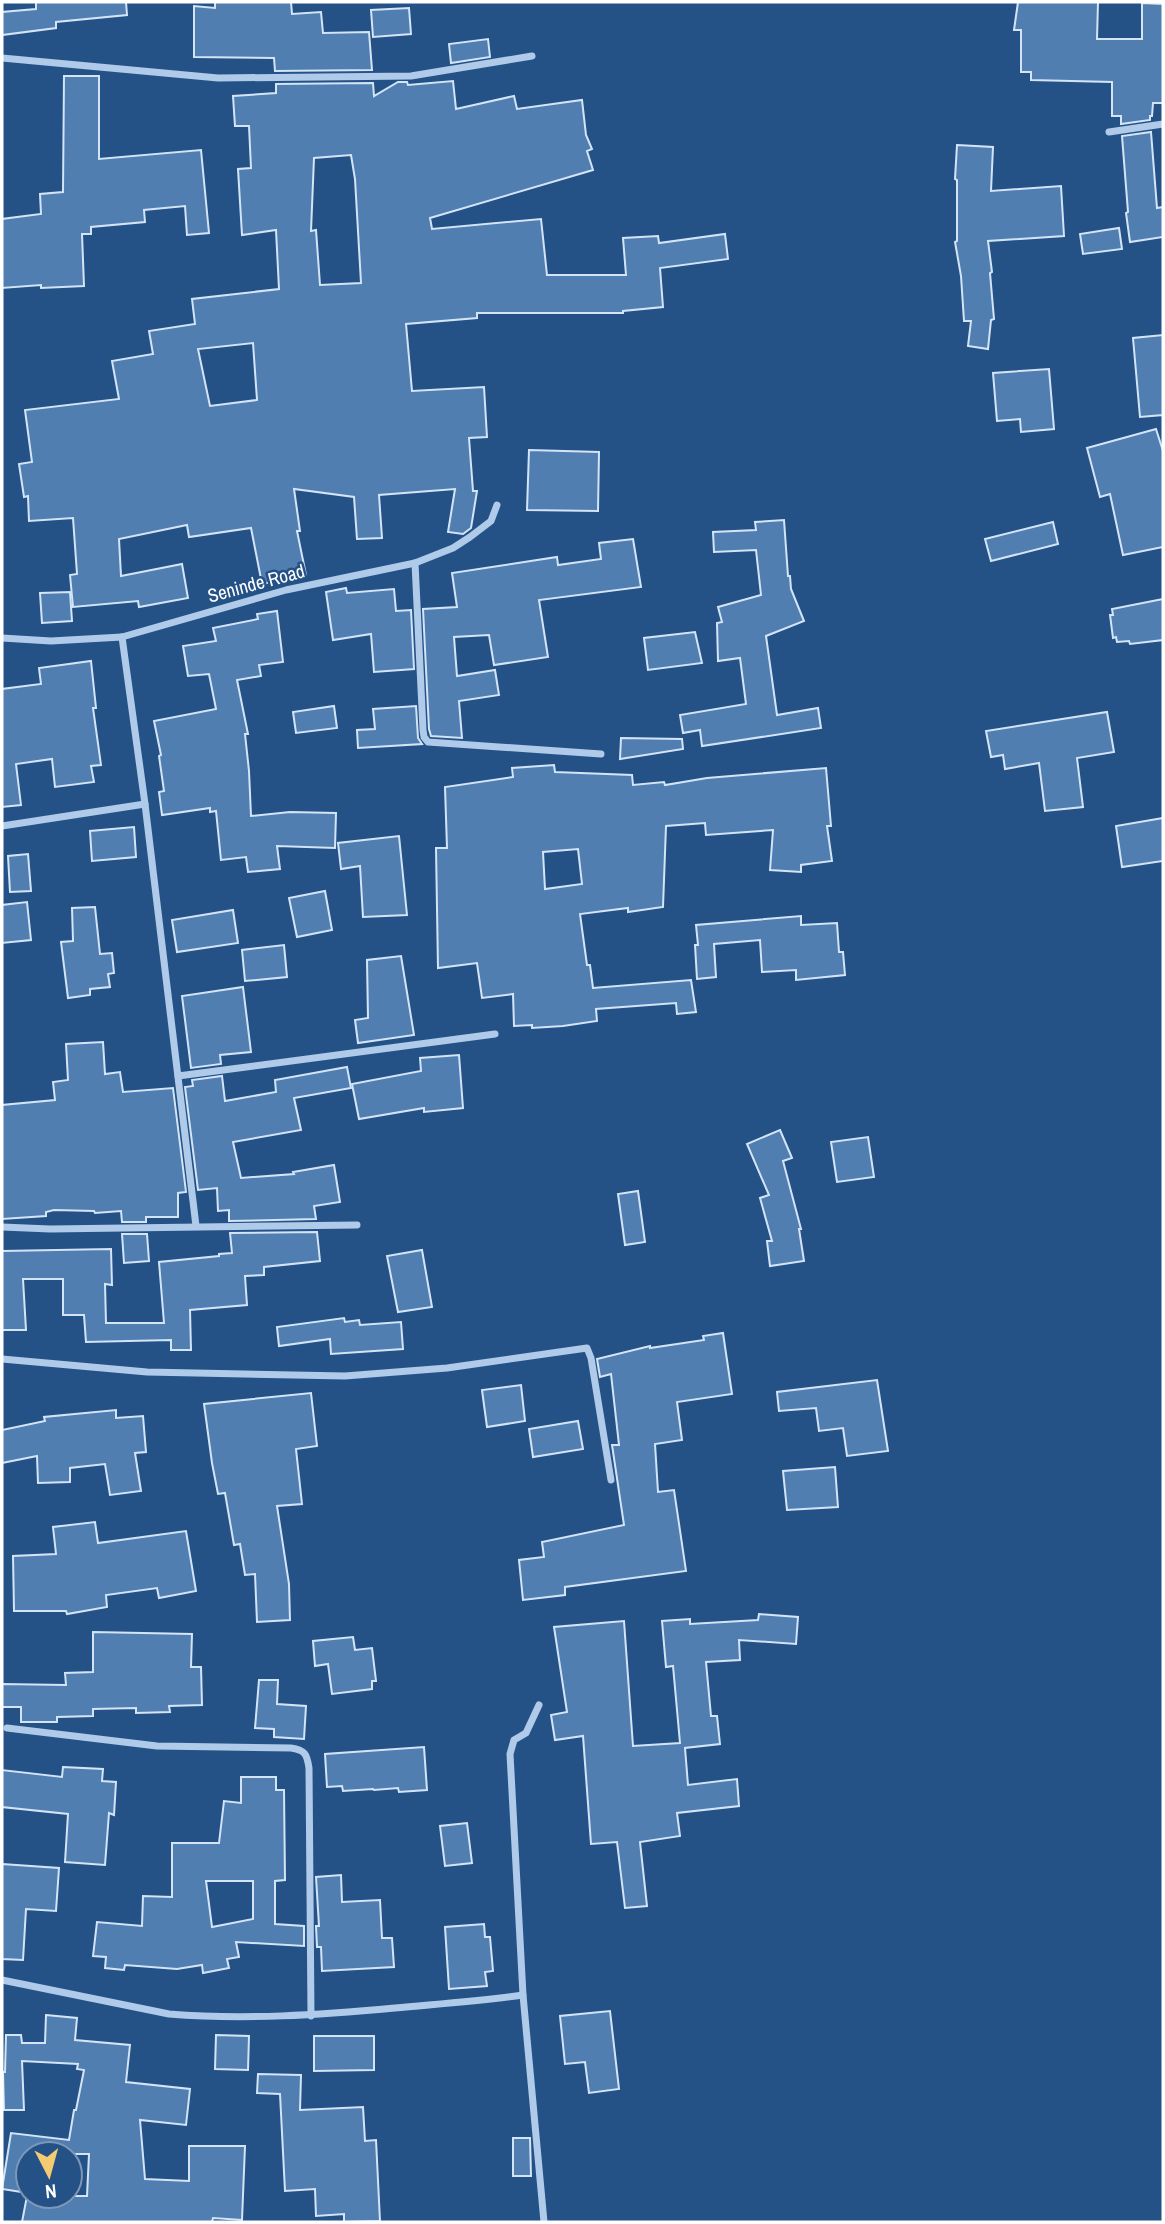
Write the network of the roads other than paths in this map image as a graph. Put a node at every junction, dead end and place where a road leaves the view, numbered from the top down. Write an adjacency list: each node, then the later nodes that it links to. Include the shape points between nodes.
1 (533, 56): 2 (street, via 411,76 218,78)
2 (2, 58)
3 (1163, 124): 4 (street)
4 (1109, 132)
5 (497, 505): 6 (street, Seninde Road, via 491,521 470,537)
6 (415, 563): 7 (street, Seninde Road, via 286,590); 9 (street, via 423,730 428,742)
7 (122, 636): 8 (street, Seninde Road, via 51,641); 10 (street)
8 (2, 638)
9 (601, 754)
10 (145, 804): 11 (street); 13 (street)
11 (2, 826)
12 (495, 1034): 13 (street)
13 (178, 1076): 15 (street)
14 (357, 1225): 15 (street)
15 (196, 1226): 16 (street)
16 (2, 1227)
17 (2, 1359): 18 (street, via 148,1372 345,1376 447,1368 587,1348)
18 (611, 1480)
19 (539, 1705): 22 (street, via 526,1733 514,1740 510,1754)
20 (7, 1728): 23 (street, via 157,1746 302,1750 309,1768)
21 (2, 1980): 23 (street, via 169,2014)
22 (523, 1995): 23 (street); 24 (street)
23 (311, 2016)
24 (544, 2222)

